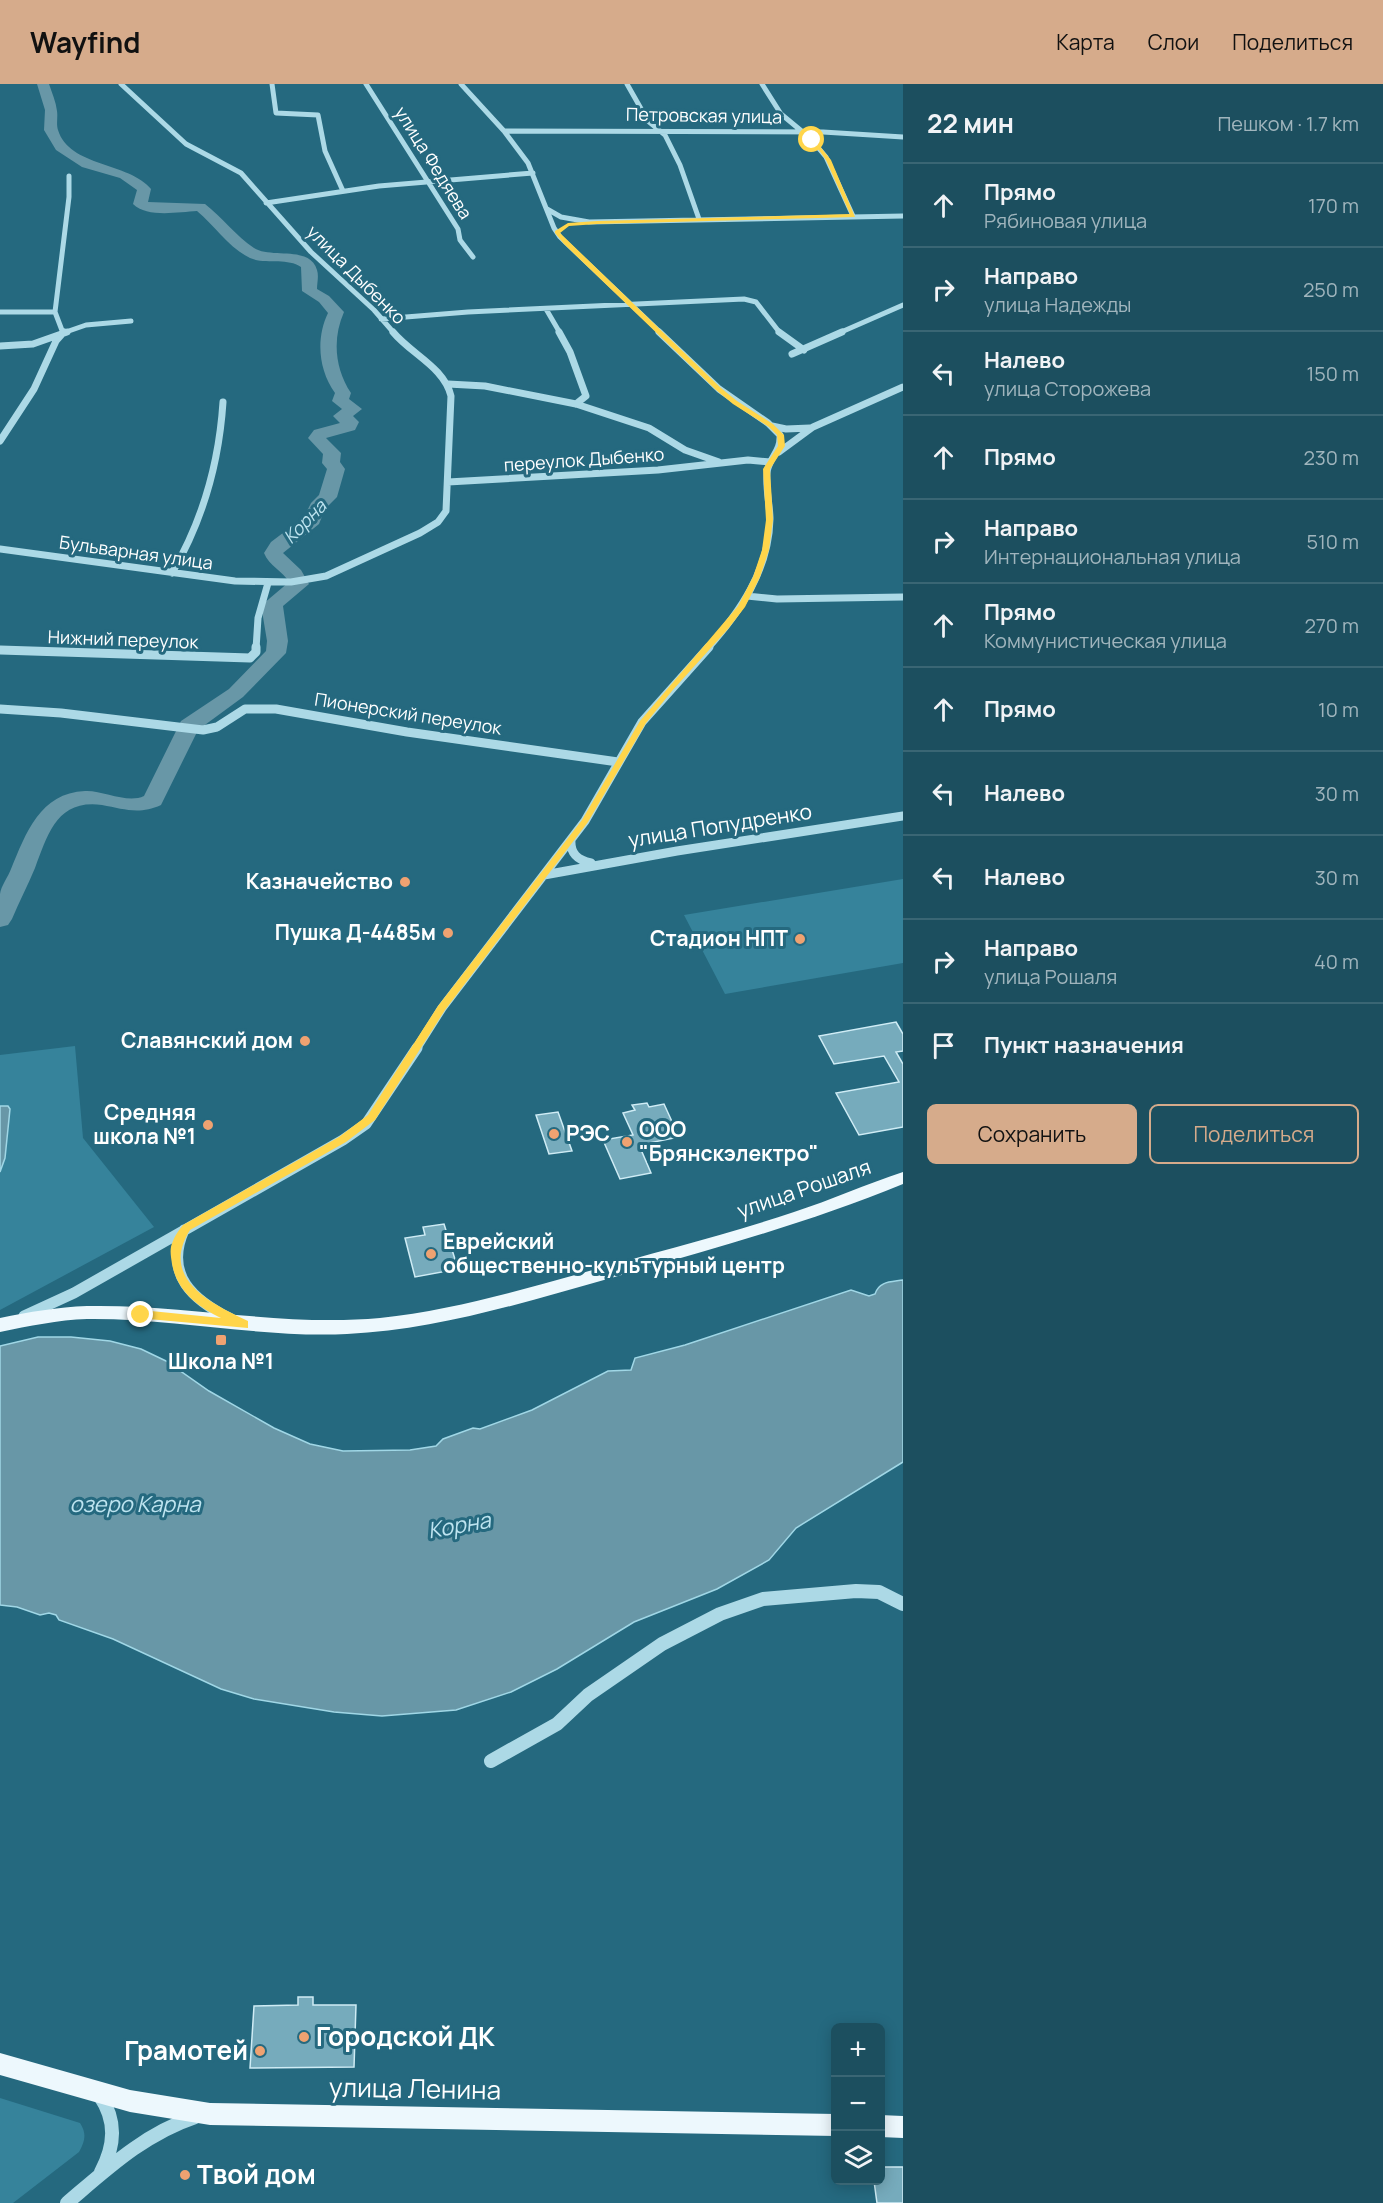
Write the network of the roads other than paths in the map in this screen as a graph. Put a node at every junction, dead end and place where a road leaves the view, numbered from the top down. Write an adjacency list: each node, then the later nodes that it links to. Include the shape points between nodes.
1 (121, 84): 15 (street, улица Дыбенко, via 186,144 236,169)
2 (273, 84): 14 (street, via 276,112 318,115 325,151)
3 (366, 84): 13 (street, улица Федяева)
4 (461, 84): 7 (street)
5 (627, 84): 8 (street)
6 (762, 84): 9 (street, via 781,114)
7 (504, 131): 8 (street, Петровская улица); 11 (street)
8 (658, 131): 9 (street, Петровская улица); 19 (street, via 665,135 678,160)
9 (801, 132): 10 (street, Петровская улица); 17 (street, via 828,160)
10 (903, 137)
11 (533, 173): 13 (street); 16 (street)
12 (69, 176): 27 (street)
13 (427, 181): 14 (street); 22 (street, улица Федяева)
14 (343, 191): 15 (street)
15 (266, 203): 28 (street, улица Дыбенко)
16 (547, 208): 20 (street); 21 (street)
17 (853, 216): 18 (street); 19 (street)
18 (903, 216)
19 (699, 219): 20 (street)
20 (565, 224): 21 (street)
21 (557, 233): 23 (street)
22 (473, 257)
23 (629, 304): 25 (street); 33 (street, via 751,300 765,318); 40 (street, via 727,397)
24 (903, 305): 33 (street)
25 (546, 309): 28 (street); 39 (street, via 570,352 585,393 586,398)
26 (0, 312): 27 (street)
27 (55, 312): 30 (street)
28 (381, 319): 36 (street, улица Дыбенко)
29 (131, 321): 30 (street, via 86,325)
30 (64, 332): 32 (street); 35 (street)
31 (0, 346): 32 (street)
32 (19, 346): 35 (street, via 44,348)
33 (804, 350): 34 (street)
34 (792, 354)
35 (51, 355): 42 (street)
36 (448, 384): 39 (street, переулок Дыбенко, via 485,386); 45 (street)
37 (903, 387): 41 (street)
38 (223, 402): 47 (street, via 209,484 188,544)
39 (576, 404): 44 (street, переулок Дыбенко, via 650,428 685,450)
40 (771, 425): 41 (street, via 791,429); 43 (street, via 780,435 782,446)
41 (813, 427): 43 (street)
42 (0, 441)
43 (773, 458): 44 (street, переулок Дыбенко); 49 (street, via 766,474 768,538)
44 (722, 463): 45 (street, переулок Дыбенко)
45 (448, 482): 48 (street, Бульварная улица, via 444,514 420,533 326,576)
46 (0, 549): 47 (street, Бульварная улица)
47 (172, 573): 48 (street, Бульварная улица)
48 (268, 583): 52 (street, Нижний переулок, via 258,618 256,652 250,658)
49 (747, 596): 50 (street); 54 (street, via 726,628 642,722)
50 (901, 597): 51 (street)
51 (903, 606)
52 (0, 650)
53 (0, 709): 54 (street, Пионерский переулок, via 197,729 217,727 245,710 266,708)
54 (618, 762): 56 (street, via 595,806)
55 (903, 816): 57 (street, улица Попудренко)
56 (571, 840): 57 (street, via 576,858); 58 (street)
57 (606, 863): 58 (street, улица Попудренко)
58 (544, 875): 60 (street, via 442,1008 366,1124)
59 (903, 1178): 62 (main road, улица Рошаля, via 788,1221 462,1310 348,1327)
60 (186, 1227): 61 (street, via 74,1293); 62 (street, via 175,1250 179,1274 186,1286 205,1305)
61 (6, 1323): 62 (main road, улица Рошаля, via 87,1312)
62 (245, 1324)
63 (903, 1604): 64 (street, via 879,1592 856,1591 777,1597 729,1611 662,1644 588,1695 556,1724)
64 (490, 1761)
65 (0, 2064): 66 (main road, улица Ленина)
66 (98, 2093): 67 (main road, улица Ленина, via 167,2109); 71 (street, via 114,2123 111,2150)
67 (210, 2114): 68 (main road, улица Ленина); 71 (street, via 160,2130)
68 (831, 2125)
69 (885, 2126): 70 (main road)
70 (903, 2127)
71 (98, 2178): 72 (street)
72 (67, 2203)

